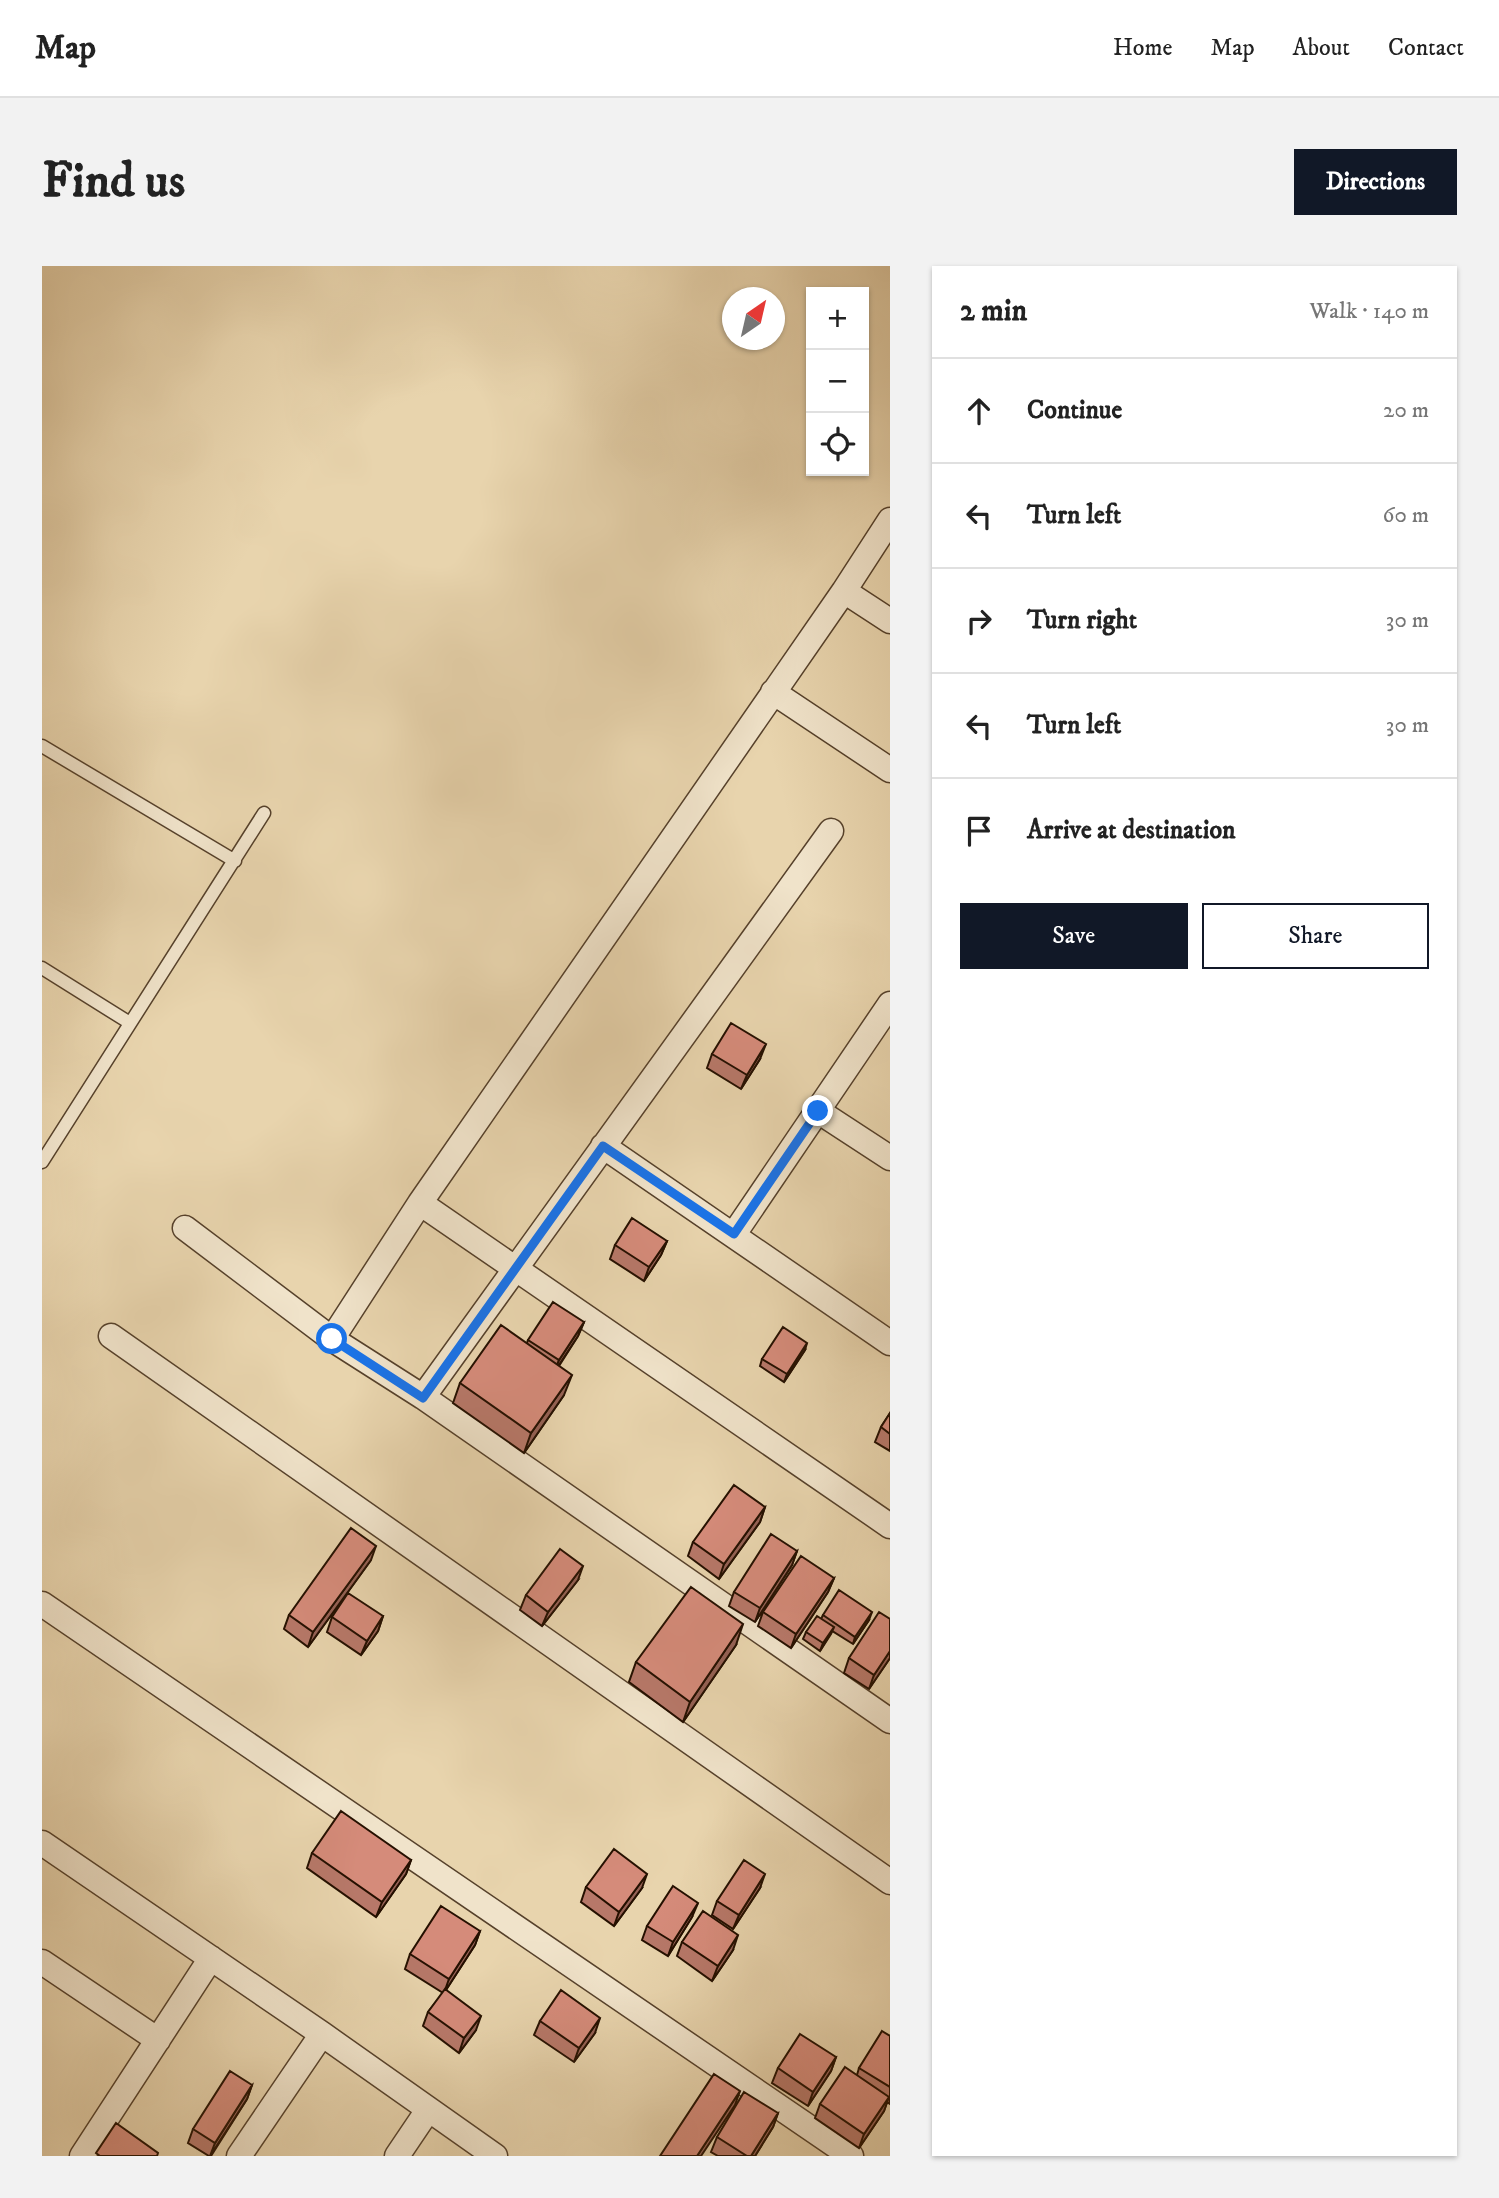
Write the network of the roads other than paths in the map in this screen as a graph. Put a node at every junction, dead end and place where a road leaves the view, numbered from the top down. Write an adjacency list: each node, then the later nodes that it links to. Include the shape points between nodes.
1 (890, 520): 2 (street)
2 (844, 591): 3 (street); 4 (street)
3 (890, 621)
4 (773, 692): 6 (street); 17 (street)
5 (42, 746): 9 (lane)
6 (890, 770)
7 (264, 813): 9 (lane)
8 (831, 831): 14 (street)
9 (235, 861): 12 (lane)
10 (42, 968): 12 (lane)
11 (890, 1004): 13 (street)
12 (130, 1023): 16 (lane)
13 (818, 1111): 15 (street); 19 (street)
14 (603, 1146): 19 (street); 20 (street)
15 (890, 1158)
16 (42, 1162)
17 (420, 1203): 20 (street); 22 (street)
18 (185, 1228): 22 (street)
19 (734, 1234): 23 (street)
20 (516, 1269): 24 (street); 25 (street)
21 (111, 1336): 29 (street)
22 (332, 1339): 24 (street)
23 (890, 1343)
24 (423, 1398): 27 (street)
25 (890, 1526)
26 (42, 1604): 39 (street)
27 (890, 1721)
28 (42, 1843): 30 (street)
29 (890, 1882)
30 (211, 1958): 32 (street); 33 (street)
31 (42, 1962): 33 (street)
32 (322, 2034): 34 (street); 36 (street)
33 (158, 2040): 35 (street)
34 (428, 2110): 37 (street); 38 (street)
35 (82, 2156)
36 (239, 2156)
37 (397, 2156)
38 (495, 2156)
39 (851, 2156)

